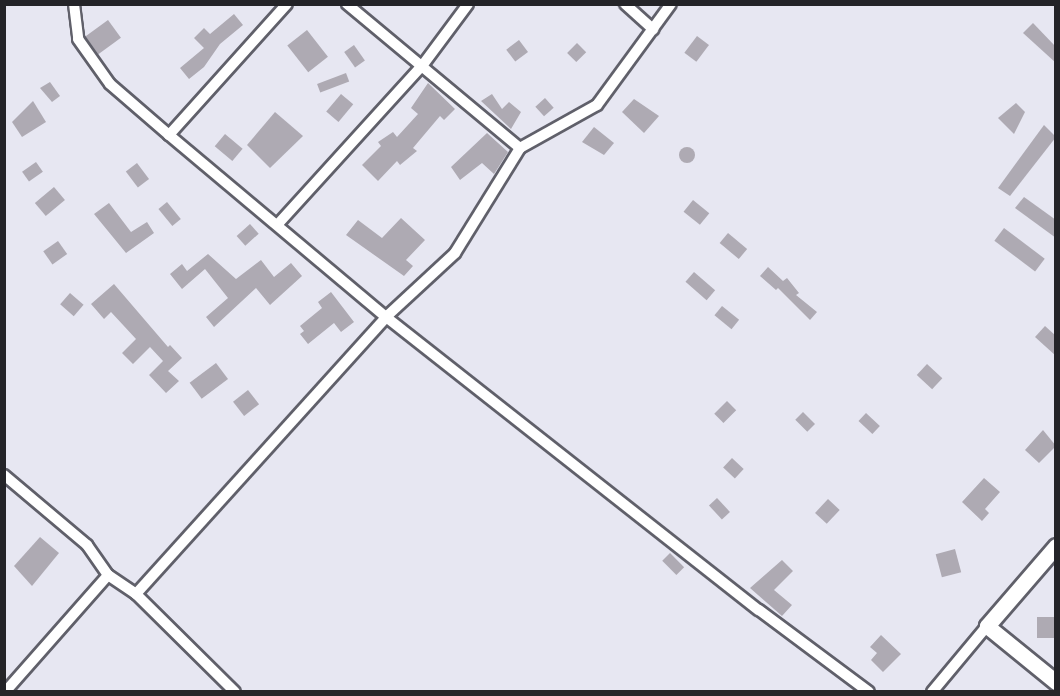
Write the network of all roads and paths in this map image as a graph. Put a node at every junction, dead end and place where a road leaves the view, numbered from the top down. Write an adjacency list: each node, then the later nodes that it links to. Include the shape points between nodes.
1 (74, 4): 9 (street, via 78,39 110,84)
2 (286, 4): 9 (street)
3 (347, 4): 8 (street)
4 (468, 4): 8 (street)
5 (625, 4): 7 (street)
6 (671, 4): 7 (street)
7 (653, 30): 10 (street, via 597,105)
8 (422, 66): 10 (street); 11 (street)
9 (169, 135): 11 (street)
10 (520, 148): 12 (street, via 455,253)
11 (278, 224): 12 (street)
12 (386, 317): 16 (street); 21 (street)
13 (4, 475): 15 (street, via 87,546)
14 (1056, 546): 17 (main road)
15 (108, 575): 16 (street); 19 (street)
16 (136, 594): 20 (street)
17 (987, 626): 18 (main road); 22 (street)
18 (1056, 682)
19 (5, 692)
20 (235, 692)
21 (869, 692)
22 (932, 692)

